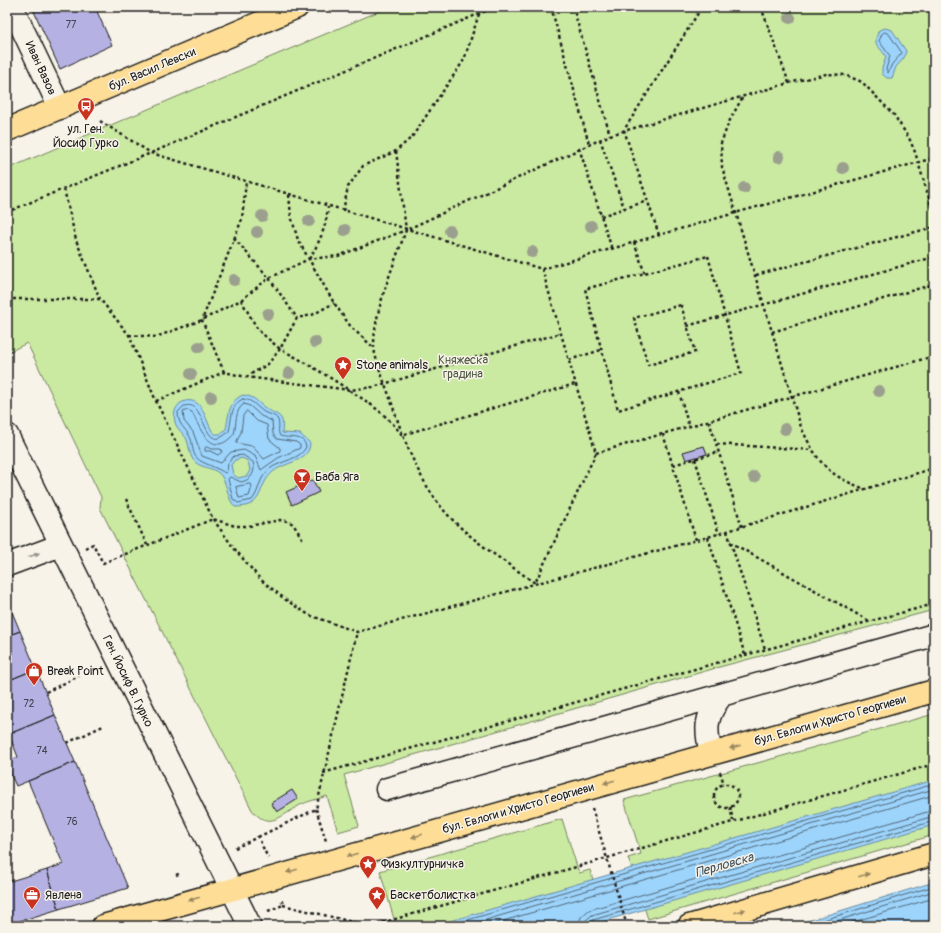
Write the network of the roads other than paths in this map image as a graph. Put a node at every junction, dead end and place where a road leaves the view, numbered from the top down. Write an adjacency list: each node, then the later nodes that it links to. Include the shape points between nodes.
1 (12, 7): 4 (street, Иван Вазов)
2 (297, 7): 3 (main road, бул. Васил Левски)
3 (271, 12): 4 (main road, бул. Васил Левски)
4 (60, 108): 5 (main road, бул. Васил Левски)
5 (7, 130)
6 (7, 436): 7 (street, Ген. Йосиф В. Гурко)
7 (61, 545): 8 (street, one-way to 7); 15 (street, Ген. Йосиф В. Гурко)
8 (7, 564)
9 (934, 635): 11 (street)
10 (934, 691): 12 (main road, бул. Евлоги и Христо Георгиеви, one-way to 12)
11 (721, 696): 12 (street, via 708,719 707,734); 13 (street)
12 (715, 761): 15 (main road, бул. Евлоги и Христо Георгиеви, one-way to 15, via 586,788)
13 (387, 789)
14 (934, 854): 18 (main road, one-way to 14)
15 (235, 897): 16 (main road, бул. Евлоги и Христо Георгиеви, one-way to 16); 17 (street, Ген. Йосиф В. Гурко)
16 (103, 926)
17 (250, 926)
18 (689, 926)

